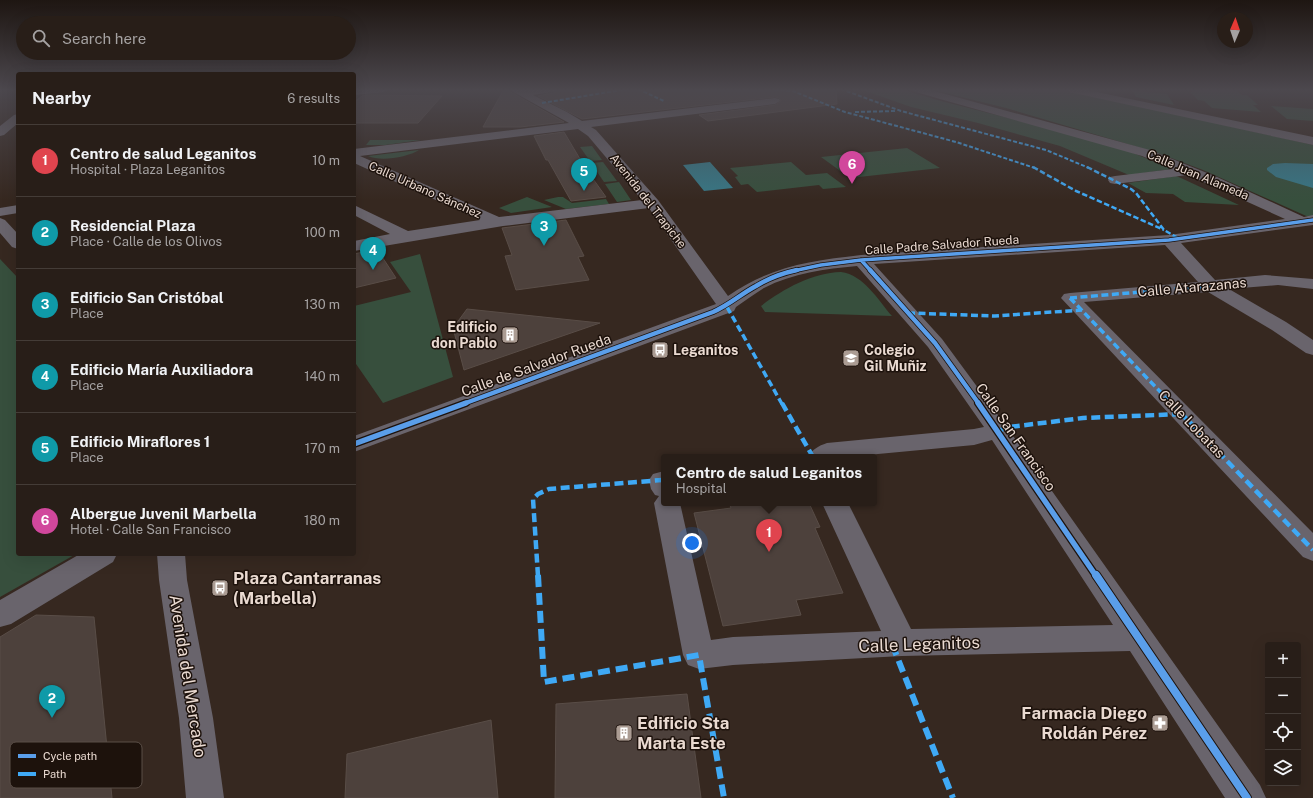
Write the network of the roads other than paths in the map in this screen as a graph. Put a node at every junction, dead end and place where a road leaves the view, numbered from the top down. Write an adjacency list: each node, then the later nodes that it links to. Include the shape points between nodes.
1 (534, 126): 8 (street)
2 (586, 126): 12 (street, Avenida del Trapiche)
3 (1052, 126): 10 (street, Calle Juan Alameda, via 1146,153)
4 (1248, 126): 7 (street)
5 (1249, 126): 6 (street)
6 (1313, 134)
7 (1313, 141)
8 (356, 154)
9 (356, 159): 16 (street, Calle Urbano Sánchez)
10 (1190, 171): 11 (street); 17 (street, Calle Juan Alameda)
11 (1116, 180)
12 (653, 203): 16 (street); 27 (street, Avenida del Trapiche)
13 (16, 209): 15 (street)
14 (356, 210): 19 (street)
15 (0, 212)
16 (495, 221): 19 (street)
17 (1309, 222): 20 (street)
18 (0, 223): 21 (street)
19 (405, 236): 22 (street)
20 (1169, 240): 23 (street, Calle Padre Salvador Rueda); 25 (street)
21 (16, 242)
22 (356, 246)
23 (860, 260): 27 (street, Calle Padre Salvador Rueda, via 810,267 782,276 757,285); 29 (street, Calle San Francisco, via 935,343)
24 (1313, 284): 25 (street, Calle Atarazanas, via 1265,280)
25 (1211, 286): 26 (street, Calle Atarazanas); 28 (street)
26 (1070, 298): 34 (street, Calle Lobatas)
27 (727, 307): 30 (street, Calle de Salvador Rueda)
28 (1313, 349)
29 (998, 431): 31 (street, via 974,437); 38 (street, Calle San Francisco)
30 (356, 443)
31 (824, 454)
32 (668, 506): 39 (street, Calle Leganitos, via 698,655)
33 (836, 506): 39 (street)
34 (1313, 550)
35 (100, 556): 37 (street)
36 (171, 556): 40 (street, Avenida del Mercado, via 196,718)
37 (0, 615)
38 (1139, 638): 39 (street, Calle Leganitos); 41 (street, Calle San Francisco)
39 (902, 643)
40 (205, 798)
41 (1247, 798)

